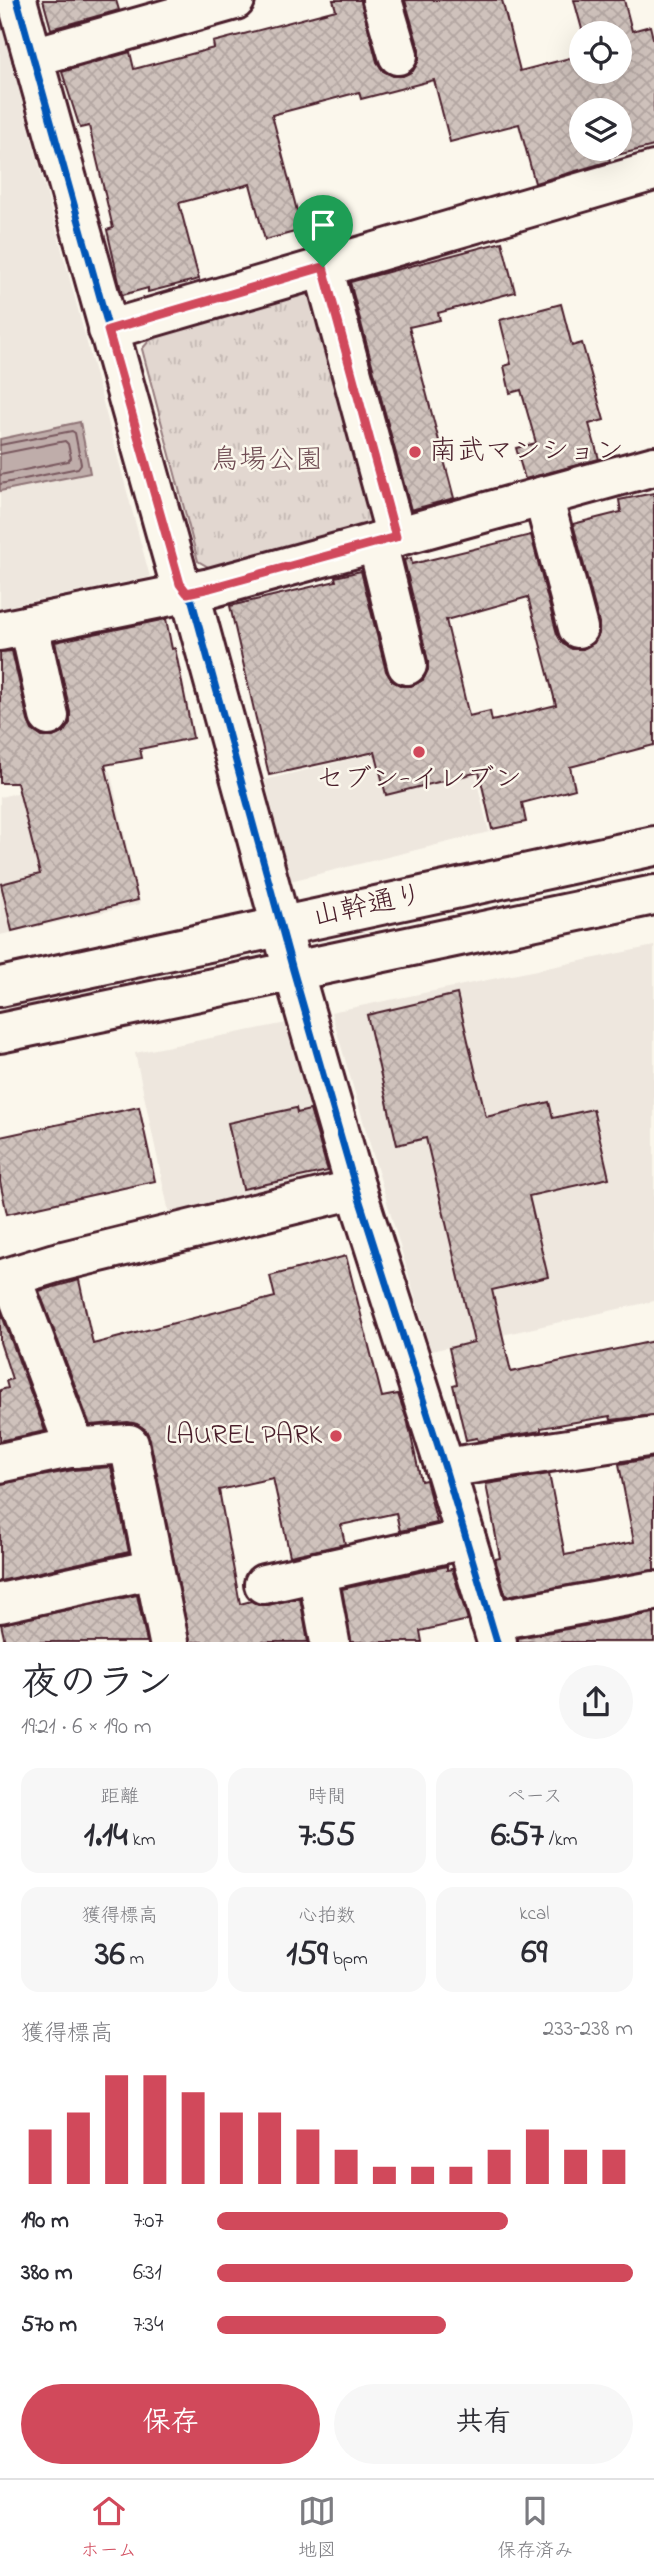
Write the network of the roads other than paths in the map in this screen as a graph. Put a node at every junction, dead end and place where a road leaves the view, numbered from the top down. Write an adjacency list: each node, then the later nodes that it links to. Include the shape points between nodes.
1 (17, 0): 6 (street)
2 (235, 0): 4 (street)
3 (382, 0): 5 (street)
4 (158, 10): 6 (street)
5 (398, 55)
6 (33, 57): 9 (street)
7 (654, 171): 8 (street)
8 (323, 267): 9 (street); 12 (street)
9 (108, 330): 13 (street, via 180,584)
10 (654, 466): 11 (street)
11 (543, 496): 12 (street); 15 (street)
12 (386, 539): 13 (street); 16 (street)
13 (187, 593): 14 (street); 20 (street)
14 (14, 628): 17 (street)
15 (578, 628)
16 (407, 665)
17 (49, 716)
18 (654, 846): 20 (street, 山幹通り)
19 (654, 895): 21 (street, 山幹通り)
20 (281, 925): 21 (street); 22 (street, 山幹通り)
21 (293, 970): 23 (street, 山幹通り); 24 (street)
22 (0, 987)
23 (0, 1033)
24 (356, 1189): 25 (street); 29 (street)
25 (6, 1278): 27 (street)
26 (654, 1436): 29 (street)
27 (75, 1447): 28 (street); 31 (street, via 129,1444)
28 (0, 1462)
29 (445, 1468): 30 (street)
30 (466, 1539): 32 (street); 36 (street)
31 (155, 1569): 35 (street); 37 (street)
32 (317, 1572): 33 (street); 38 (street)
33 (264, 1584)
34 (654, 1591): 36 (street)
35 (0, 1603)
36 (493, 1631)
37 (169, 1642)
38 (330, 1642)

